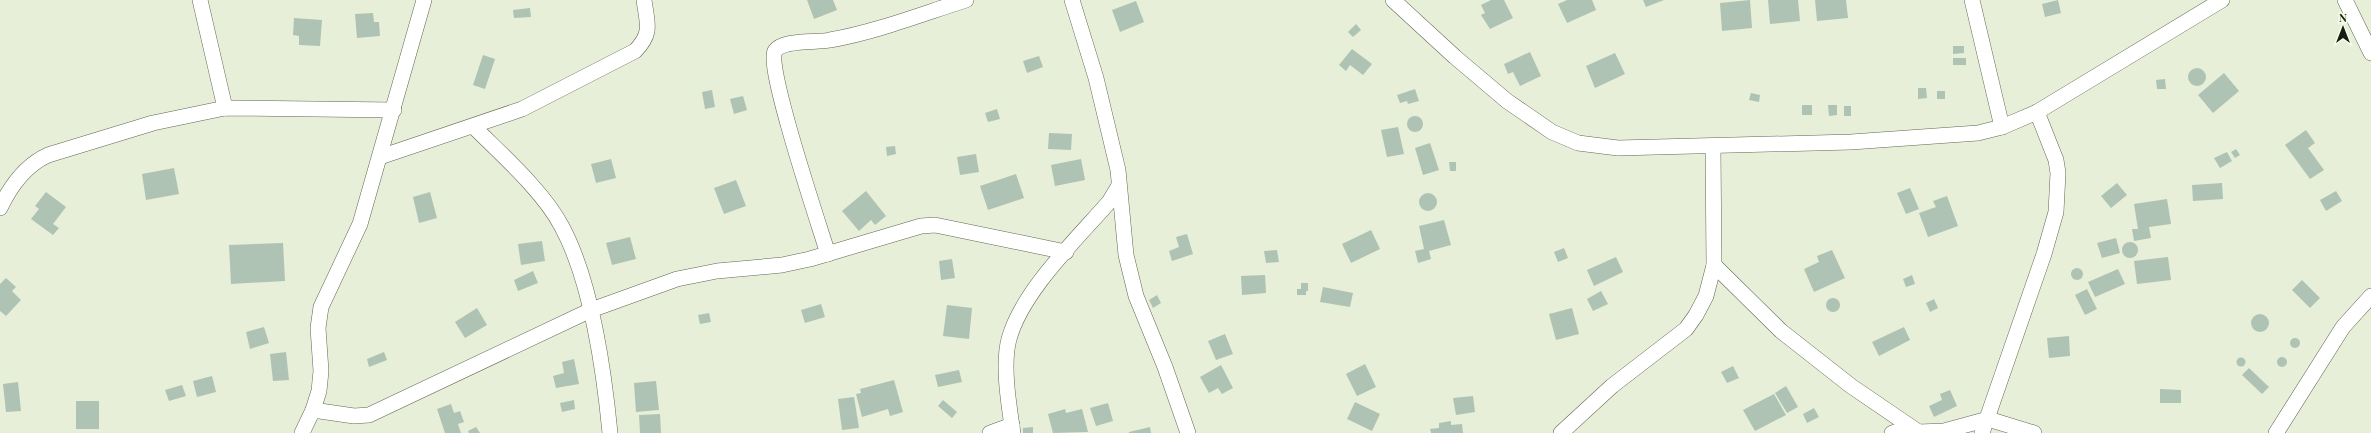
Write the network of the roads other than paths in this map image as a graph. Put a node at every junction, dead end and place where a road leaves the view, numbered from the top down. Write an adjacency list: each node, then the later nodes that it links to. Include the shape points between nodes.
1 (200, 0): 11 (street)
2 (424, 0): 12 (street)
3 (644, 0): 14 (street, via 649,33 635,51 522,109)
4 (966, 0): 21 (street, via 853,35 829,41 786,44 773,52 772,63 788,124)
5 (1072, 0): 18 (street, via 1098,85 1118,170)
6 (1393, 0): 16 (street, via 1507,101 1552,132 1578,144 1610,147)
7 (1972, 0): 15 (street)
8 (2222, 0): 13 (street)
9 (2345, 0): 10 (street)
10 (2371, 53)
11 (225, 108): 12 (street); 19 (street, via 152,123 48,154 25,169)
12 (394, 110): 17 (street)
13 (2036, 112): 15 (street); 26 (street, via 2056,160 2056,212)
14 (474, 127): 17 (street); 24 (street, via 521,175 562,226 571,245)
15 (2002, 127): 16 (street, via 1955,136)
16 (1714, 147): 22 (street)
17 (380, 156): 25 (street, via 360,224 321,307 318,328 321,371 319,391)
18 (1118, 187): 20 (street, via 1110,202); 32 (street, via 1126,256 1136,296)
19 (0, 208)
20 (1066, 252): 21 (street, via 935,225 921,226); 27 (street, via 1040,282 1016,318 1008,340 1007,371)
21 (828, 254): 24 (street, via 782,265 717,271 677,279)
22 (1714, 265): 28 (street, via 1781,331 1851,386); 33 (street, via 1706,296 1686,329 1612,386)
23 (2371, 296): 36 (street, via 2343,327)
24 (591, 310): 25 (street, via 369,415 354,416); 30 (street)
25 (313, 410): 29 (street)
26 (1985, 426): 28 (street, via 1944,431); 35 (street)
27 (1012, 429): 31 (street)
28 (1916, 431): 34 (street)
29 (302, 433)
30 (610, 433)
31 (990, 433)
32 (1188, 433)
33 (1561, 433)
34 (1892, 433)
35 (2034, 433)
36 (2276, 433)

